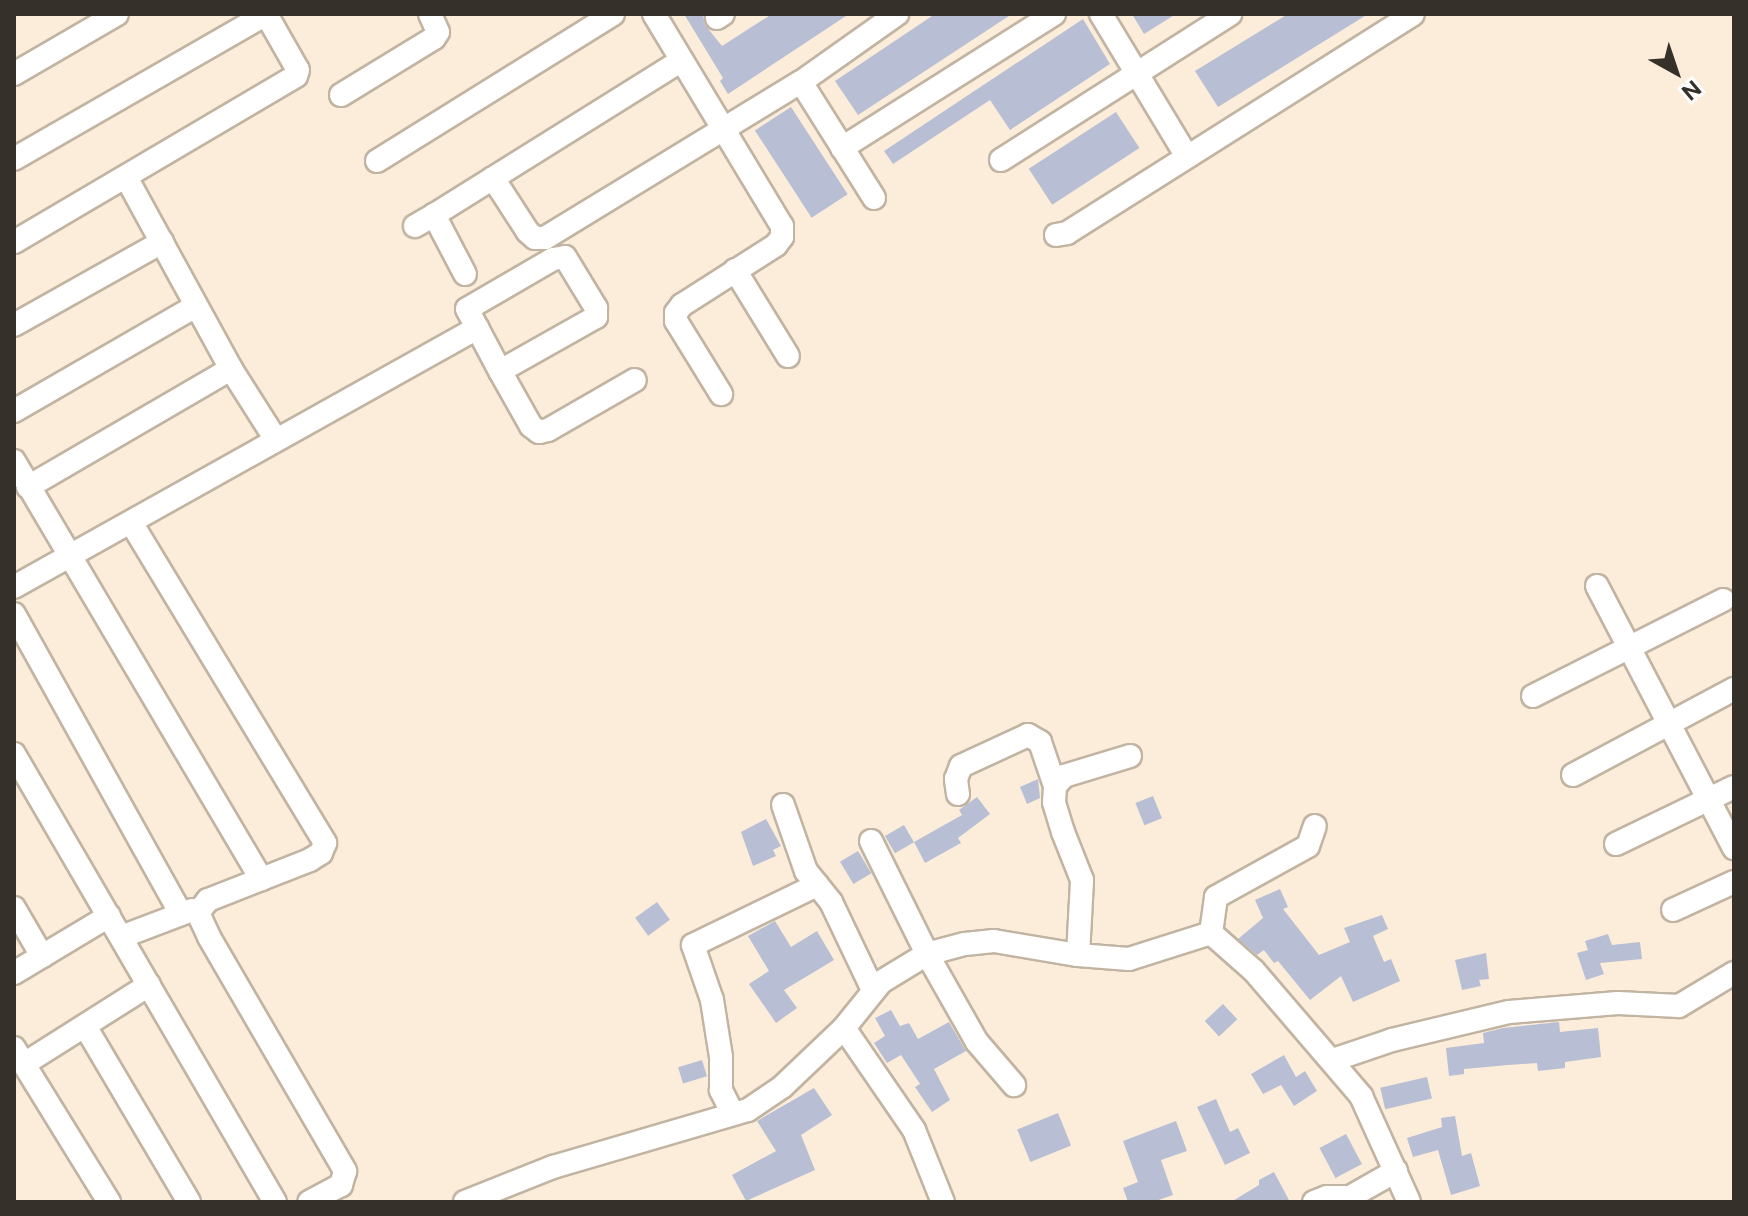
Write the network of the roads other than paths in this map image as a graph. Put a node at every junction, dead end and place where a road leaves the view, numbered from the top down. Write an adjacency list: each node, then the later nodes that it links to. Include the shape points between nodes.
1 (117, 14): 11 (street)
2 (430, 14): 14 (street, via 438,32 434,38)
3 (613, 14): 20 (street)
4 (654, 14): 10 (street)
5 (897, 14): 13 (street)
6 (1054, 14): 16 (street)
7 (1101, 14): 12 (street)
8 (1413, 14): 17 (street)
9 (1217, 17): 12 (street)
10 (682, 60): 15 (street); 22 (street)
11 (14, 74)
12 (1136, 74): 17 (street); 19 (street)
13 (801, 82): 15 (street); 16 (street)
14 (341, 95)
15 (724, 127): 22 (street, via 545,238 528,232); 27 (street, via 782,226 776,245)
16 (842, 148): 23 (street)
17 (1186, 155): 24 (street, via 1067,233)
18 (14, 159): 21 (street, via 266,14 298,70 296,76)
19 (1001, 160)
20 (377, 161)
21 (126, 177): 25 (street); 26 (street)
22 (493, 178): 28 (street, via 424,221)
23 (874, 198)
24 (1056, 235)
25 (14, 242)
26 (162, 242): 29 (street); 30 (street)
27 (735, 270): 32 (street); 36 (street, via 676,313)
28 (465, 274)
29 (196, 306): 33 (street); 37 (street)
30 (14, 325)
31 (477, 328): 34 (street); 34 (street, via 467,309 553,259 565,257 596,308 596,317 589,322); 38 (street)
32 (788, 356)
33 (231, 369): 38 (street); 40 (street)
34 (500, 371): 35 (street, via 539,432)
35 (635, 380)
36 (721, 394)
37 (14, 411)
38 (276, 440): 41 (street)
39 (14, 461): 40 (street)
40 (28, 487): 42 (street)
41 (132, 524): 42 (street); 63 (street, via 325,843 321,853)
42 (69, 557): 44 (street); 63 (street)
43 (1597, 586): 47 (street)
44 (14, 587)
45 (1723, 600): 47 (street)
46 (14, 614): 67 (street)
47 (1630, 647): 49 (street); 50 (street)
48 (1734, 689): 50 (street)
49 (1533, 696)
50 (1670, 723): 53 (street); 57 (street)
51 (14, 754): 69 (street)
52 (1130, 756): 54 (street, via 1064,776)
53 (1573, 775)
54 (1055, 786): 56 (street, via 1040,742 1028,735 961,766); 73 (street, via 1054,802 1082,880)
55 (1734, 787): 57 (street)
56 (958, 794)
57 (1708, 800): 61 (street); 62 (street)
58 (783, 805): 65 (street, via 806,871)
59 (1315, 826): 70 (street, via 1308,846 1216,897)
60 (871, 841): 72 (street)
61 (1616, 844)
62 (1734, 848)
63 (261, 879): 67 (street)
64 (1734, 882): 68 (street)
65 (817, 885): 78 (street, via 831,902); 84 (street, via 693,945 712,1000 721,1090)
66 (14, 908): 74 (street)
67 (191, 910): 71 (street); 89 (street, via 345,1171 341,1185)
68 (1673, 910)
69 (109, 916): 71 (street); 74 (street)
70 (1211, 933): 73 (street, via 1129,959); 82 (street, via 1254,971)
71 (121, 937): 77 (street)
72 (927, 954): 73 (street, via 994,941); 78 (street); 83 (street, via 977,1042)
73 (1078, 955)
74 (42, 956): 75 (street)
75 (14, 973)
76 (1734, 973): 82 (street, via 1679,1006 1618,1003 1509,1012)
77 (149, 985): 79 (street); 88 (street)
78 (873, 990): 80 (street)
79 (85, 1026): 81 (street); 87 (street)
80 (844, 1028): 84 (street, via 782,1087 748,1110); 91 (street, via 914,1130)
81 (19, 1056): 86 (street)
82 (1333, 1060): 85 (street, via 1361,1096)
83 (1014, 1085)
84 (732, 1112): 90 (street, via 553,1167)
85 (1396, 1171): 92 (street, via 1350,1197); 93 (street)
86 (109, 1202)
87 (189, 1202)
88 (275, 1202)
89 (309, 1202)
90 (465, 1202)
91 (943, 1202)
92 (1314, 1202)
93 (1409, 1202)

